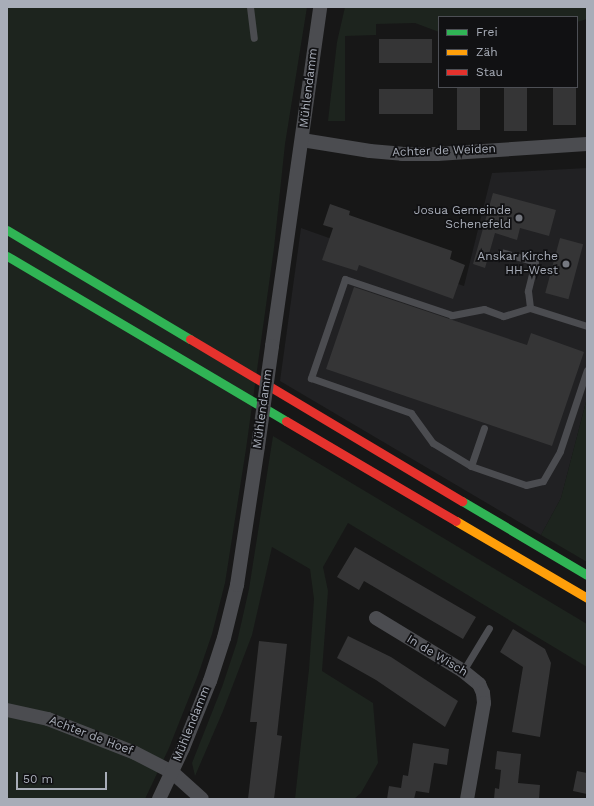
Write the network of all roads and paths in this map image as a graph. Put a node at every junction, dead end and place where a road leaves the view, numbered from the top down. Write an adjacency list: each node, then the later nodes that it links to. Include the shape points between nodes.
1 (250, 7): 3 (lane)
2 (320, 7): 4 (street, Mühlendamm)
3 (254, 38)
4 (302, 140): 5 (street, Achter de Weiden, via 402,154); 20 (street, Mühlendamm, bridge, via 237,585 210,681)
5 (587, 144)
6 (7, 230): 14 (highway)
7 (501, 252): 9 (lane, via 535,262 528,291)
8 (7, 256): 15 (highway)
9 (530, 308): 10 (lane); 13 (lane, via 503,316 484,310 452,315 345,279 311,378 411,413 433,443)
10 (587, 326)
11 (587, 370): 13 (lane, via 560,451 542,481 526,485)
12 (484, 428): 13 (lane)
13 (471, 466)
14 (587, 575)
15 (587, 598)
16 (376, 618): 18 (street, In de Wisch)
17 (489, 628): 18 (lane)
18 (463, 671): 23 (street, In de Wisch, via 479,684 484,703)
19 (7, 710): 20 (street, Achter de Hoef, via 48,719 135,753)
20 (172, 772): 21 (street, Mühlendamm); 22 (street, Achter de Hoef)
21 (159, 799)
22 (202, 799)
23 (467, 799)

